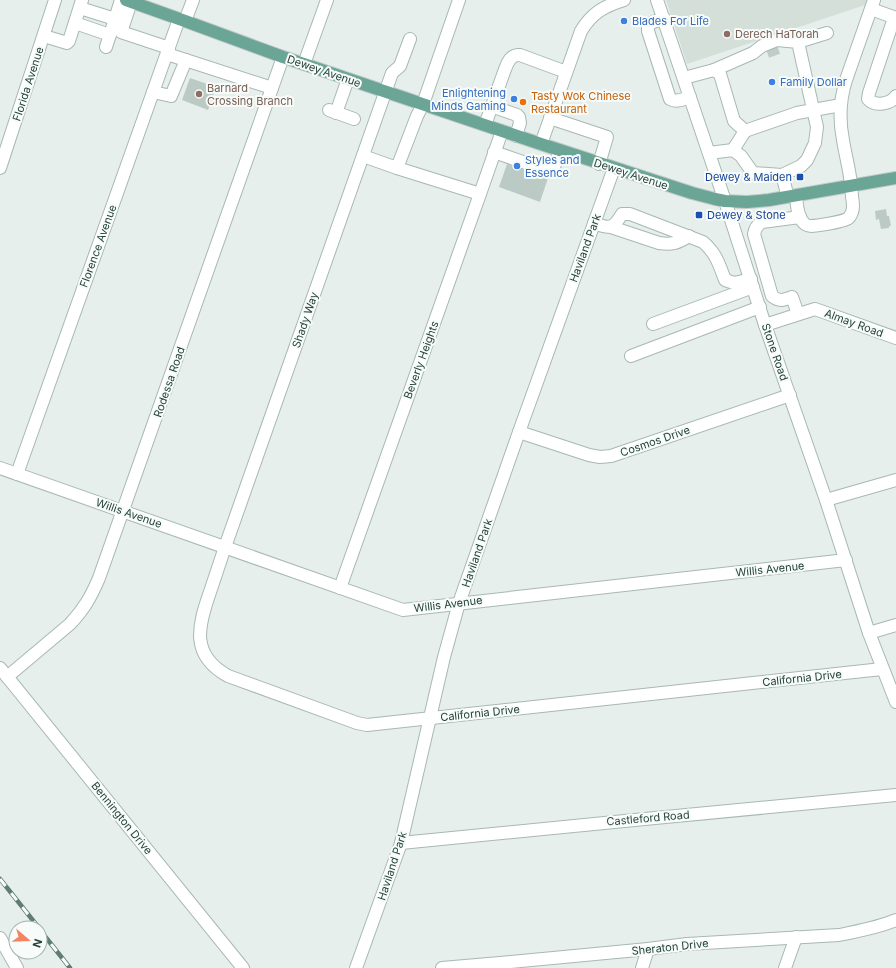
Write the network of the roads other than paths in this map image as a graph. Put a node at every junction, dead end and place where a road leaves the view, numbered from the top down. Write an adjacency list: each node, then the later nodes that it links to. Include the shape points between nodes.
1 (55, 0): 17 (street, Florida Avenue)
2 (193, 0): 13 (street, Florence Avenue)
3 (327, 0): 25 (street)
4 (459, 0): 35 (street)
5 (624, 0): 27 (street, via 604,7 587,22 581,31)
6 (658, 0): 10 (street, Stone Road)
7 (126, 1): 12 (street); 13 (main road, Dewey Avenue); 21 (street, via 121,32)
8 (81, 4): 12 (street); 14 (street)
9 (872, 5): 11 (street); 36 (street, via 842,92)
10 (664, 18): 28 (street, Stone Road); 34 (street, via 651,23 648,31 670,99 677,101)
11 (895, 18): 33 (street, via 868,99 874,104 887,103 893,101)
12 (115, 19): 16 (street)
13 (182, 20): 21 (street, Florence Avenue); 23 (main road, Dewey Avenue)
14 (75, 23): 16 (street); 17 (street, via 66,43)
15 (827, 33): 19 (street)
16 (110, 35): 20 (street)
17 (44, 36): 52 (street, Florida Avenue)
18 (410, 39): 32 (street, Shady Way, via 400,66 392,73)
19 (794, 42): 22 (street, via 772,50); 22 (street, via 777,40); 38 (street)
20 (106, 47)
21 (168, 51): 24 (street); 31 (street, Florence Avenue)
22 (753, 53): 26 (street)
23 (283, 57): 25 (main road, Dewey Avenue); 30 (street, Rodessa Road)
24 (186, 60): 30 (street); 31 (street, via 172,96)
25 (304, 64): 29 (main road, Dewey Avenue)
26 (714, 70): 28 (street); 43 (street, via 720,74 734,121)
27 (566, 72): 37 (street, via 516,55 506,65); 39 (street)
28 (684, 78): 34 (street, Stone Road)
29 (348, 79): 32 (main road, Dewey Avenue); 40 (street, via 333,111)
30 (272, 88): 78 (street, Rodessa Road)
31 (153, 92): 75 (street, Florence Avenue)
32 (385, 92): 35 (main road, Dewey Avenue); 50 (street, Shady Way)
33 (896, 96)
34 (690, 97): 49 (street, Stone Road)
35 (423, 104): 41 (main road, Dewey Avenue); 53 (street)
36 (841, 105): 38 (street); 57 (street, via 843,139)
37 (491, 106): 41 (street); 44 (street, via 520,117)
38 (814, 110): 43 (street, via 797,113); 55 (street, via 817,127 815,143 807,160 801,166)
39 (550, 118): 45 (street); 51 (street, via 607,137)
40 (354, 119)
41 (485, 125): 42 (main road, Dewey Avenue)
42 (502, 131): 44 (main road, Dewey Avenue); 48 (street, Beverly Heights)
43 (745, 131): 46 (street)
44 (516, 136): 45 (main road, Dewey Avenue)
45 (541, 144): 47 (main road, Dewey Avenue)
46 (733, 150): 49 (street); 55 (street, via 741,156 753,173)
47 (560, 151): 48 (street, via 552,172); 51 (main road, Dewey Avenue)
48 (494, 152): 58 (street, Beverly Heights)
49 (709, 153): 60 (street, Stone Road)
50 (363, 156): 53 (street); 79 (street, Shady Way)
51 (599, 164): 54 (main road, Dewey Avenue)
52 (0, 168)
53 (397, 168): 58 (street)
54 (614, 168): 60 (main road, Dewey Avenue); 62 (street, Haviland Park)
55 (782, 175): 59 (street)
56 (896, 178): 57 (main road, Dewey Avenue)
57 (852, 186): 59 (main road, Dewey Avenue); 61 (street, via 852,213 843,221 808,226)
58 (480, 194): 81 (street, Beverly Heights)
59 (792, 197): 60 (main road, Dewey Avenue); 61 (street)
60 (725, 201): 65 (street, Stone Road)
61 (800, 217): 67 (street, via 762,222 754,231 772,296 777,300 792,297)
62 (594, 223): 63 (street); 73 (street, Haviland Park)
63 (611, 227): 64 (street, via 667,244); 64 (street, via 622,214 630,214)
64 (688, 236): 65 (street, via 710,248 718,260 725,280)
65 (752, 283): 66 (street, Stone Road); 68 (street)
66 (760, 307): 69 (street, Stone Road); 71 (street)
67 (798, 314): 69 (street, Almay Road); 70 (street, Almay Road, via 815,309)
68 (653, 324)
69 (766, 325): 72 (street, Stone Road)
70 (896, 338)
71 (631, 356)
72 (790, 395): 73 (street, Cosmos Drive, via 611,456 589,455); 77 (street, Stone Road)
73 (519, 432): 82 (street, Haviland Park)
74 (0, 468): 75 (street, Willis Avenue)
75 (17, 474): 78 (street, Willis Avenue)
76 (896, 480): 77 (street)
77 (826, 500): 80 (street, Stone Road)
78 (124, 512): 79 (street, Willis Avenue); 86 (street, Rodessa Road, via 99,578 83,609 70,624)
79 (225, 547): 81 (street, Willis Avenue); 88 (street, California Drive, via 200,623 204,653 218,670 228,676 362,724)
80 (846, 560): 82 (street, Willis Avenue); 84 (street, Stone Road)
81 (340, 588): 82 (street, Willis Avenue, via 403,610)
82 (459, 603): 88 (street, Haviland Park)
83 (896, 625): 84 (street)
84 (869, 633): 85 (street, Stone Road)
85 (882, 669): 87 (street, Stone Road); 88 (street, California Drive)
86 (4, 672): 97 (street, Bennington Drive)
87 (896, 702)
88 (430, 719): 90 (street, Haviland Park)
89 (896, 795): 90 (street, Castleford Road)
90 (401, 843): 98 (street, Haviland Park)
91 (896, 920): 92 (street, Sheraton Drive, via 860,931)
92 (796, 937): 94 (street, Sheraton Drive); 101 (street)
93 (0, 938): 96 (street)
94 (648, 949): 95 (street, Sheraton Drive); 100 (street)
95 (500, 966): 99 (street, Sheraton Drive)
96 (17, 968)
97 (243, 968)
98 (356, 968)
99 (442, 968)
100 (642, 968)
101 (785, 968)

